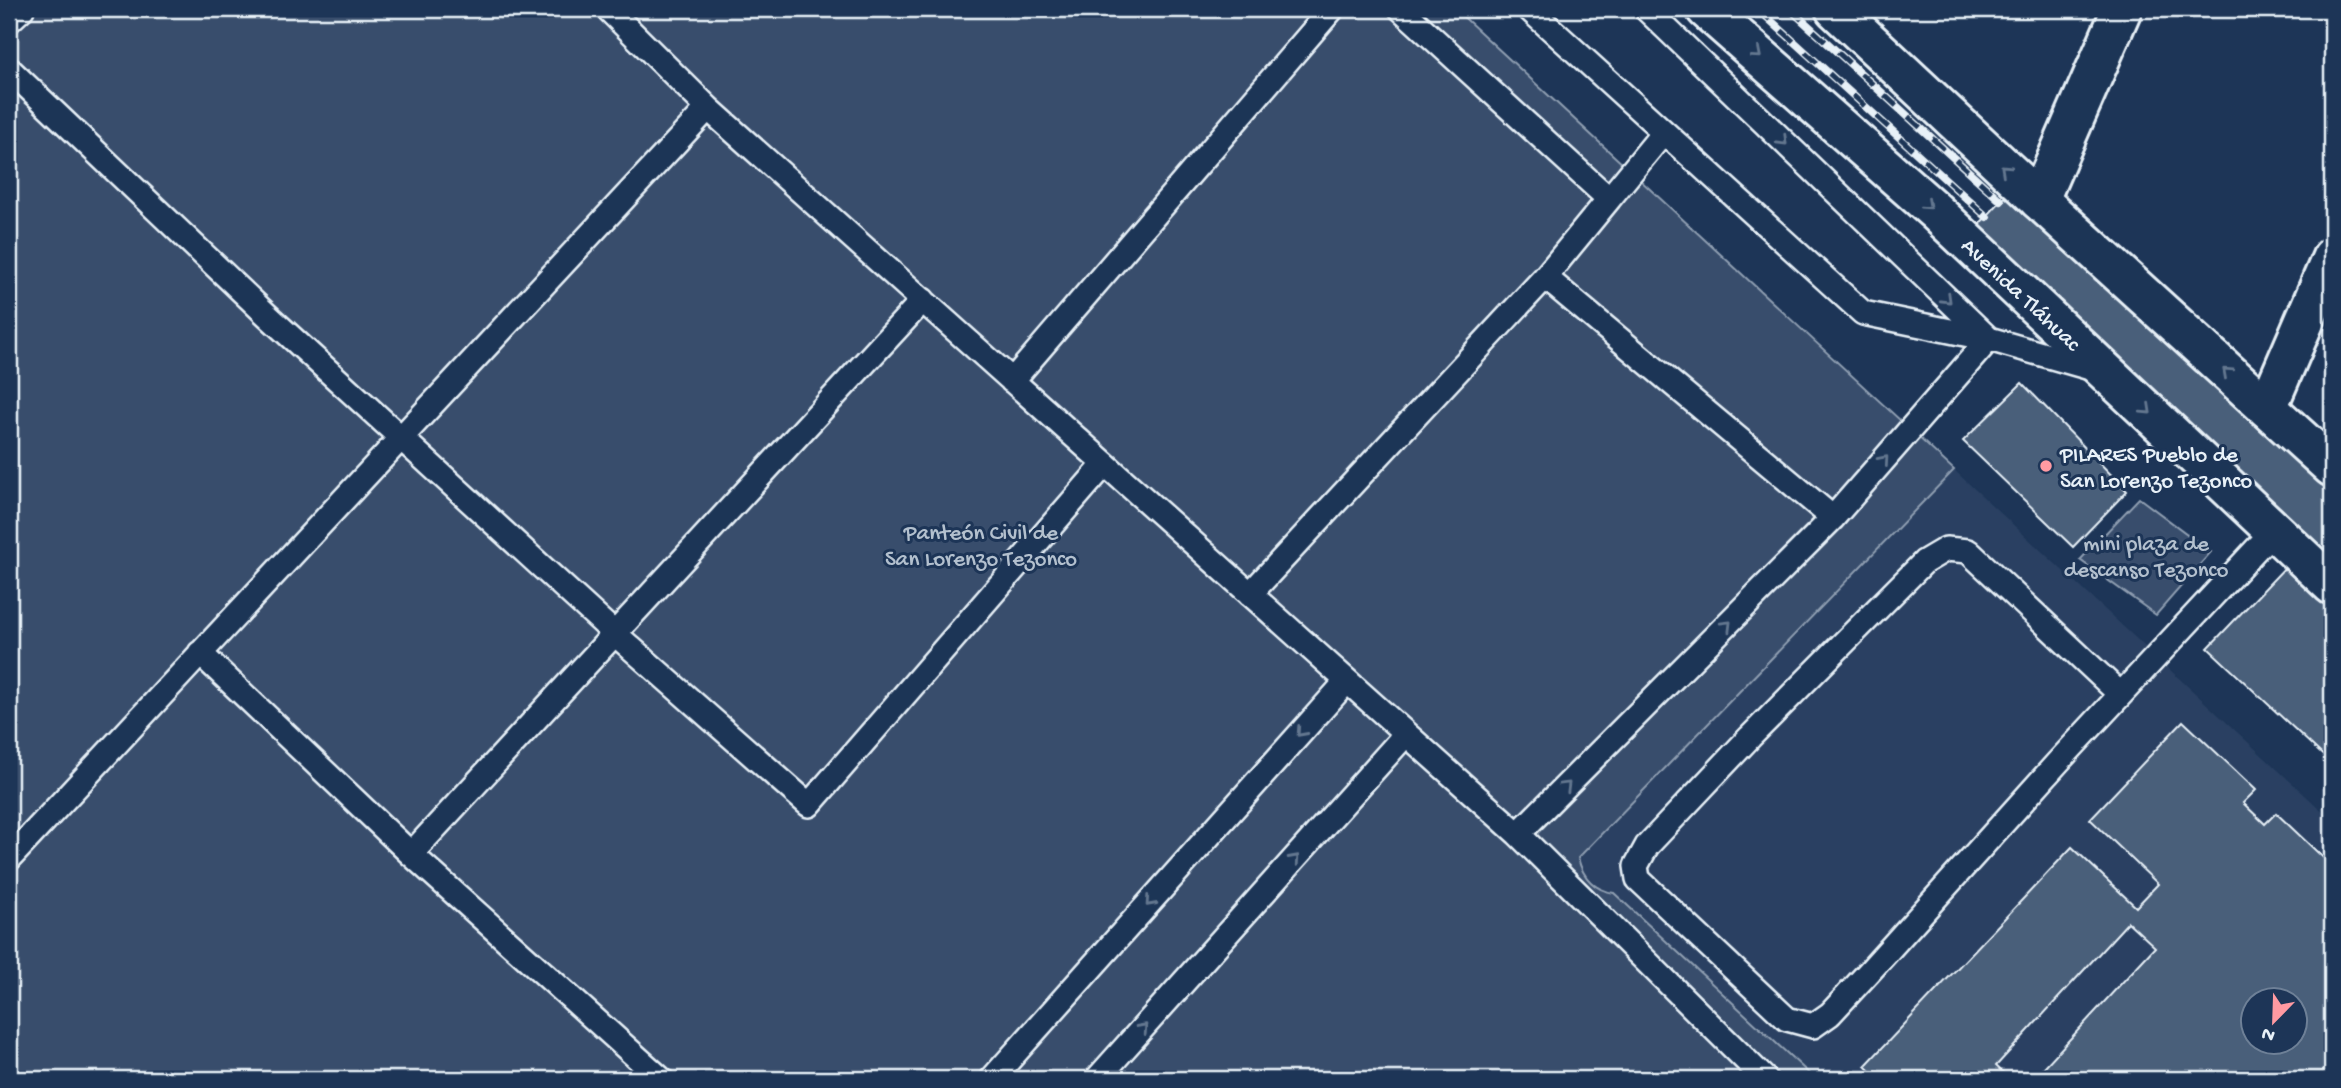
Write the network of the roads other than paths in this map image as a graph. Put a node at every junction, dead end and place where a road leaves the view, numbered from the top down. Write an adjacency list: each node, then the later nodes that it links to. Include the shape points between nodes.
1 (22, 9): 10 (lane)
2 (608, 9): 12 (lane)
3 (1332, 9): 21 (lane)
4 (1401, 9): 14 (lane)
5 (1529, 9): 13 (lane)
6 (1646, 9): 19 (lane, one-way to 19)
7 (1706, 9): 20 (main road, Avenida Tláhuac, one-way to 20, via 1935,211)
8 (1835, 9): 15 (main road, one-way to 8)
9 (2122, 9): 15 (main road)
10 (9, 21)
11 (9, 69): 23 (lane)
12 (708, 108): 18 (lane); 23 (lane)
13 (1662, 133): 14 (lane); 19 (lane, via 1863,313)
14 (1609, 199): 17 (lane)
15 (2039, 200): 22 (main road, one-way to 15)
16 (2332, 257): 22 (main road)
17 (1545, 277): 26 (lane); 29 (lane)
18 (923, 300): 21 (lane); 30 (lane)
19 (1989, 339): 20 (lane); 26 (lane, one-way to 19)
20 (2107, 373): 27 (main road, Avenida Tláhuac, one-way to 27)
21 (1012, 381): 24 (lane)
22 (2267, 408): 25 (main road)
23 (401, 438): 30 (lane); 31 (lane)
24 (1105, 464): 29 (lane); 30 (lane, via 809,805)
25 (2332, 467)
26 (1833, 518): 35 (lane, one-way to 26)
27 (2274, 529): 28 (main road, Avenida Tláhuac); 33 (lane)
28 (2332, 585)
29 (1250, 594): 32 (lane)
30 (614, 633): 36 (lane)
31 (200, 653): 36 (lane); 37 (lane)
32 (1347, 681): 34 (lane); 39 (lane, one-way to 39)
33 (2120, 694): 33 (lane, via 1868,973 1813,1026 1787,1019 1638,879 1636,866 1647,846 1924,562 1947,549 1968,551)
34 (1405, 735): 35 (lane); 40 (lane, one-way to 34)
35 (1518, 834): 41 (lane)
36 (411, 854): 38 (lane)
37 (9, 859)
38 (661, 1079)
39 (992, 1079)
40 (1097, 1079)
41 (1765, 1079)

